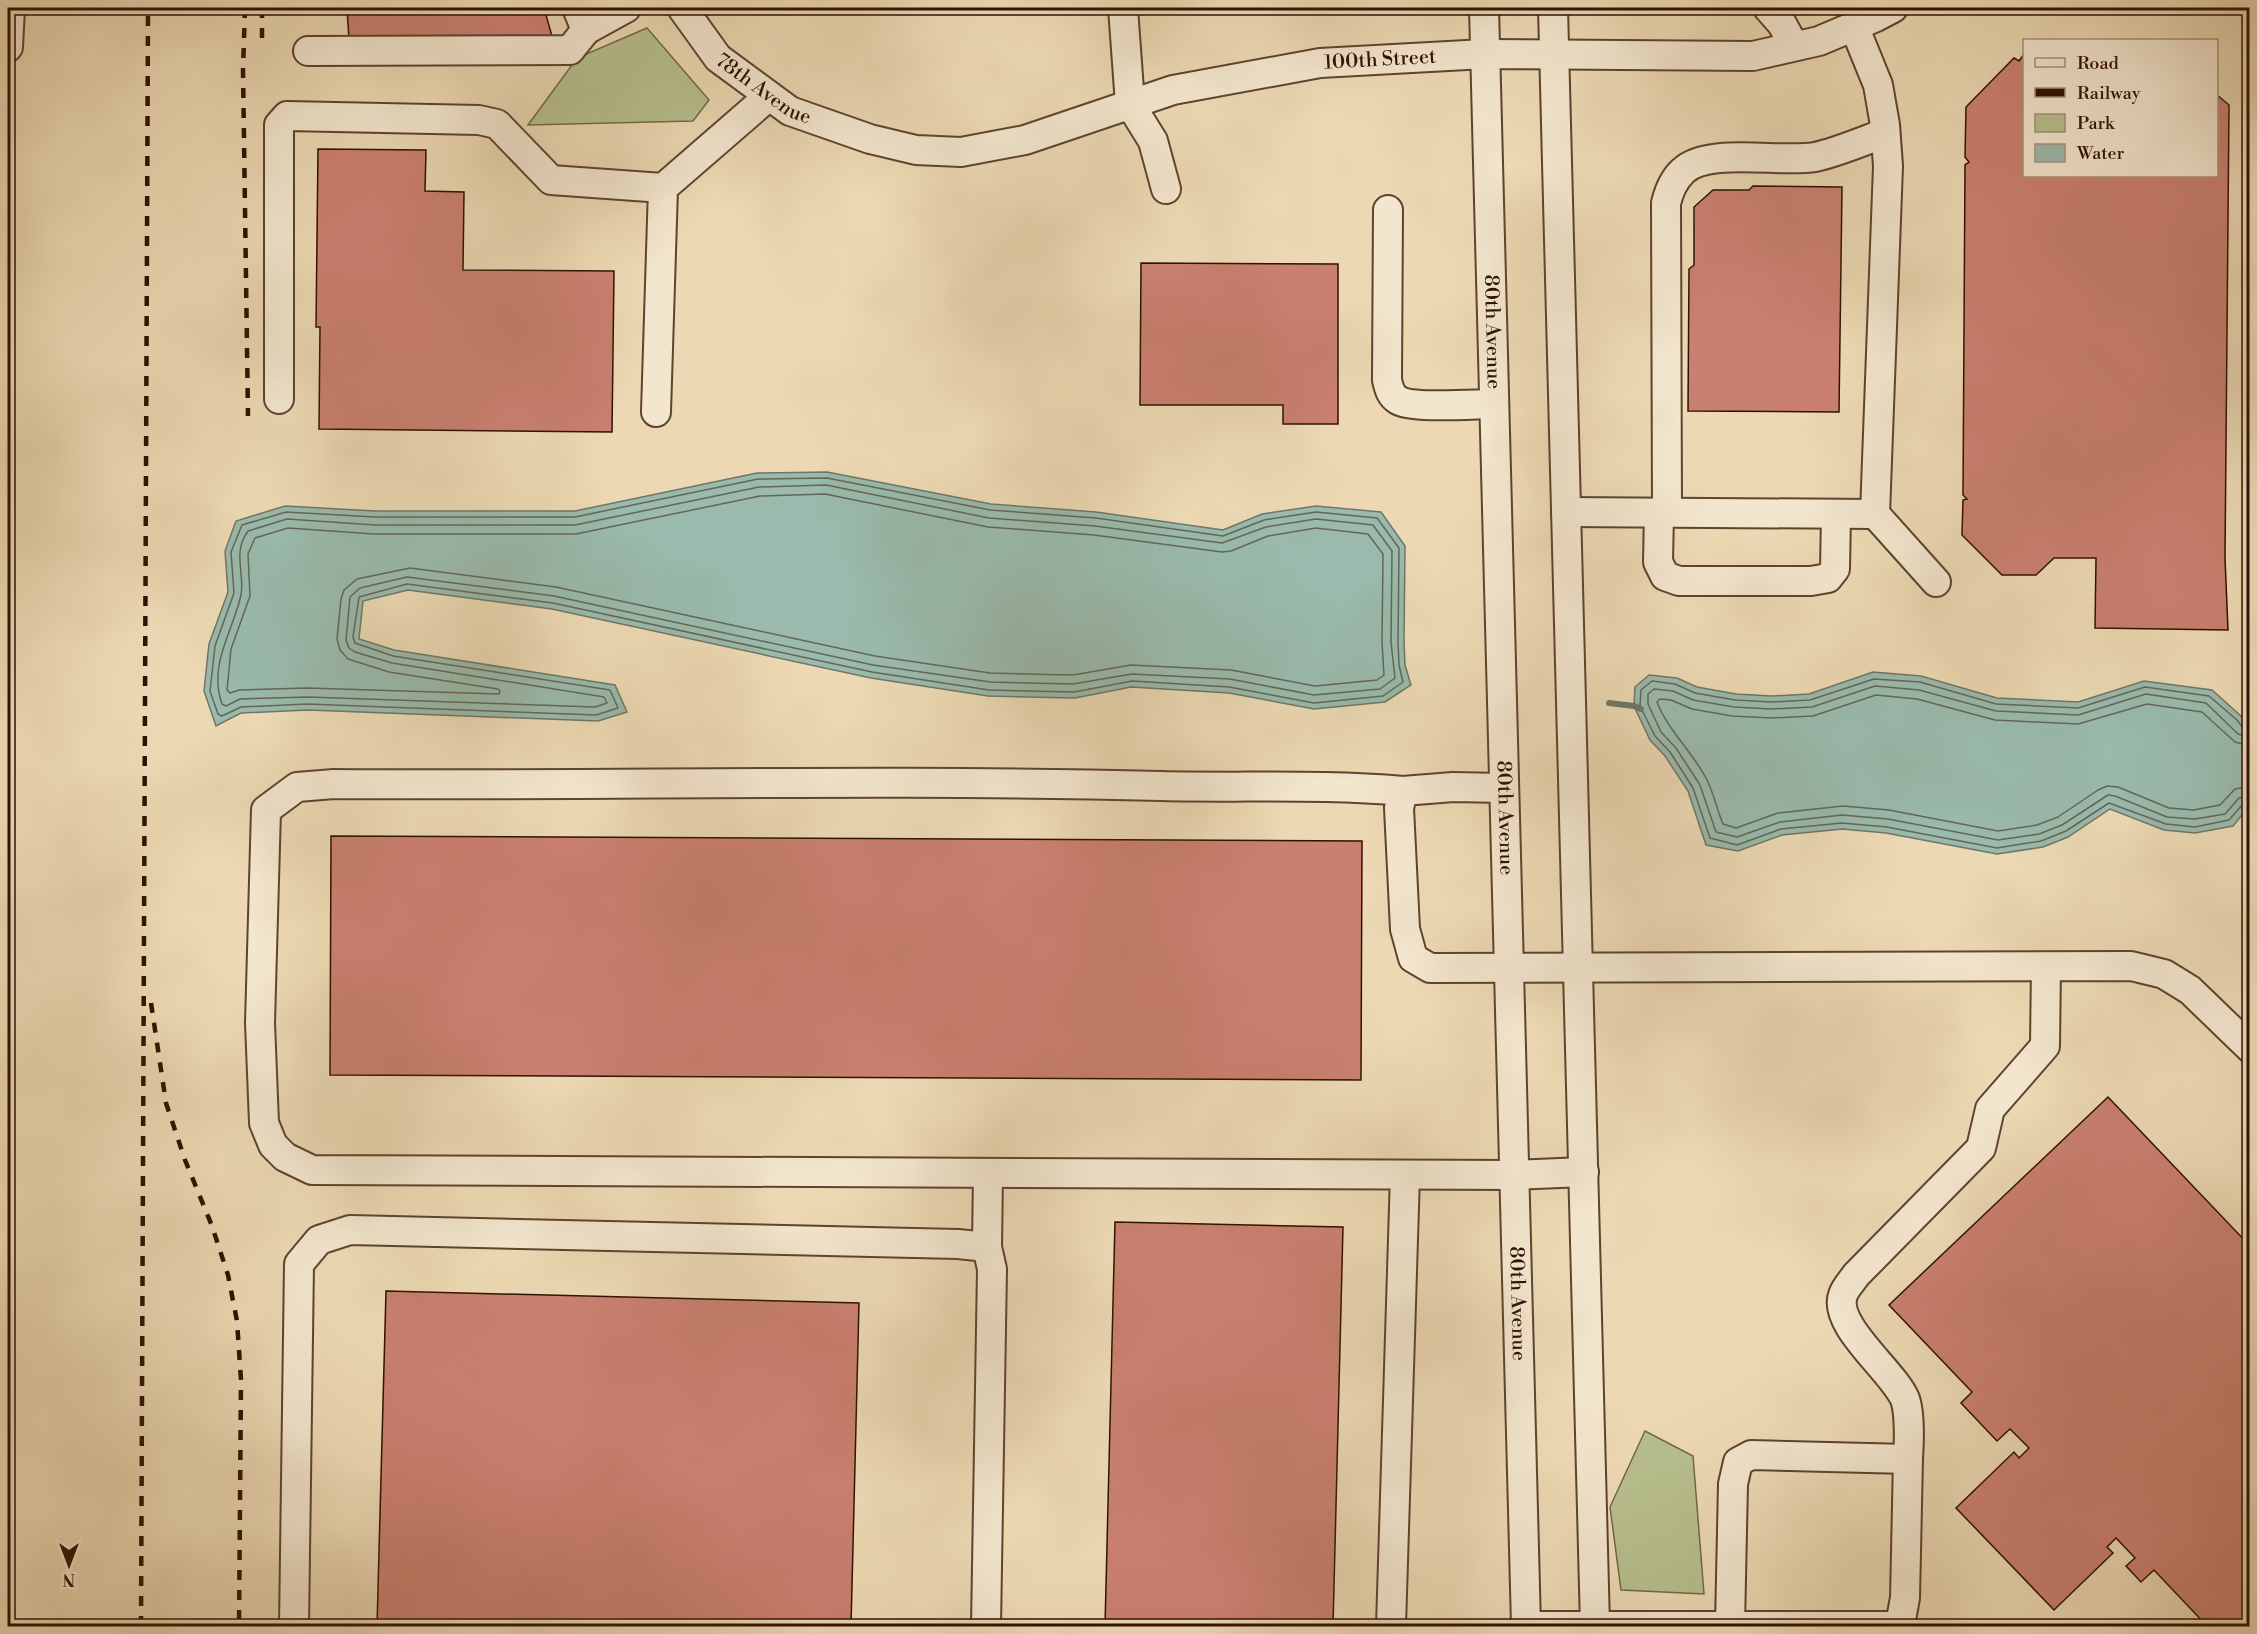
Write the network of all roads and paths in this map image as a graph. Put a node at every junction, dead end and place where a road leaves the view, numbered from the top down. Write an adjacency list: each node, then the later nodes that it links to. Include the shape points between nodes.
1 (10, 8): 12 (street)
2 (626, 8): 9 (street)
3 (682, 8): 16 (street, 78th Avenue, via 718,58)
4 (1124, 8): 17 (street)
5 (1484, 8): 14 (street, 80th Avenue)
6 (1553, 8): 15 (street)
7 (1768, 8): 11 (street)
8 (1893, 8): 10 (street, 100th Street)
9 (582, 19): 13 (street, via 570,50)
10 (1854, 26): 11 (street, 100th Street, via 1819,41); 18 (street, via 1878,85)
11 (1794, 46): 15 (street, 100th Street, via 1753,56)
12 (8, 47)
13 (308, 51)
14 (1485, 54): 15 (street, 100th Street); 17 (street, 100th Street, via 1320,63 1173,90); 24 (street, 80th Avenue)
15 (1555, 56): 26 (street)
16 (769, 96): 19 (street, 78th Avenue, via 790,111); 20 (street)
17 (1130, 104): 19 (street, 100th Street, via 1025,140 961,152 916,150); 21 (street, via 1153,141)
18 (1885, 133): 27 (street, via 1816,156 1700,161 1683,170 1670,187 1666,203); 29 (street, via 1887,178)
19 (870, 139)
20 (663, 188): 23 (street, via 551,180 497,124 479,120 287,116 279,125); 25 (street)
21 (1166, 189)
22 (1389, 210): 24 (street, via 1390,392 1399,401 1413,404)
23 (279, 399)
24 (1494, 404): 31 (street, 80th Avenue)
25 (656, 412)
26 (1566, 512): 27 (street); 33 (street)
27 (1663, 512): 28 (street); 28 (street, via 1658,562 1665,576 1679,581 1828,578 1834,569)
28 (1836, 514): 29 (street)
29 (1875, 514): 30 (street)
30 (1936, 582)
31 (1503, 788): 32 (street); 35 (street, 80th Avenue)
32 (1403, 791): 35 (street, via 1399,808 1405,929 1413,958 1430,968); 38 (street, via 1357,787 1013,783 334,784 297,787 266,810 260,1023 264,1123 273,1145 285,1157 312,1170)
33 (1578, 966): 34 (street); 35 (street); 37 (street)
34 (2046, 967): 36 (street, via 2131,966 2164,974 2190,990); 42 (street, via 2045,1046 1990,1109 1981,1148 1863,1269 1843,1295 1842,1310 1850,1328 1905,1399)
35 (1509, 969): 40 (street, 80th Avenue)
36 (2250, 1048)
37 (1584, 1172): 40 (street); 49 (street)
38 (988, 1173): 39 (street); 41 (street)
39 (1405, 1175): 40 (street); 46 (street)
40 (1515, 1175): 47 (street, 80th Avenue)
41 (987, 1246): 44 (street, via 350,1230 319,1240 300,1264); 45 (street, via 992,1269)
42 (1908, 1459): 43 (street, via 1751,1455 1738,1462 1733,1484); 50 (street)
43 (1730, 1625): 49 (street); 50 (street)
44 (294, 1626)
45 (986, 1626)
46 (1391, 1626)
47 (1526, 1626)
48 (1538, 1626): 49 (street)
49 (1595, 1626)
50 (1901, 1626)

